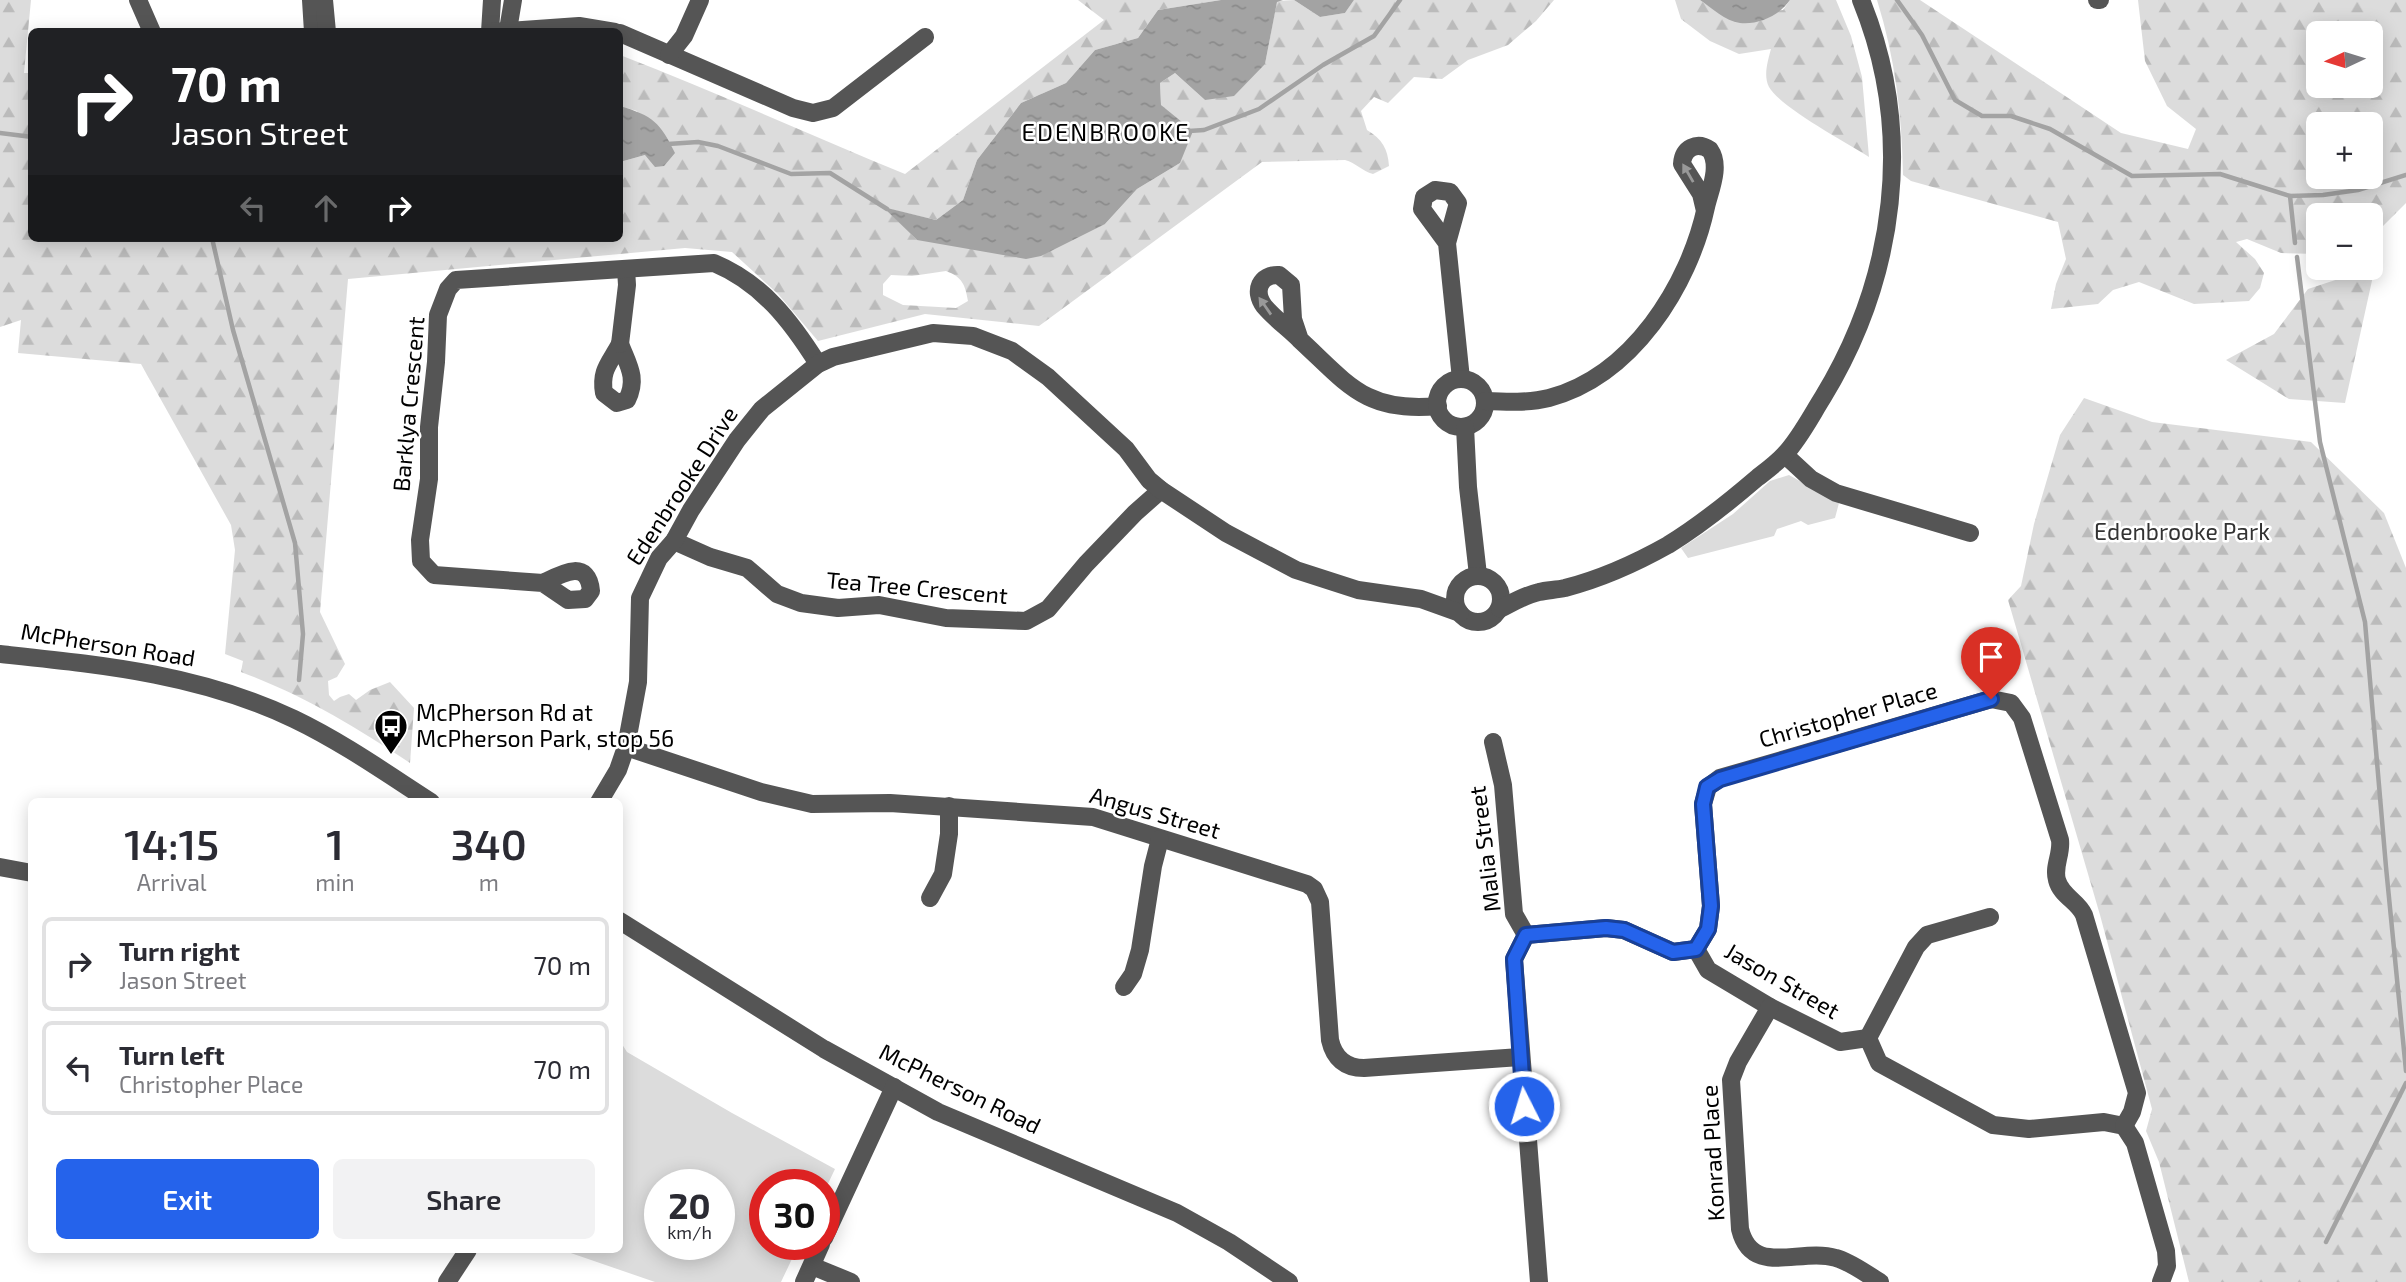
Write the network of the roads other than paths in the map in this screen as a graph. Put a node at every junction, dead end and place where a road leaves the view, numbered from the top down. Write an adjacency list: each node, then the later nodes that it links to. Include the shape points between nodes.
1 (137, 0): 8 (street); 9 (street)
2 (311, 0): 10 (street)
3 (324, 0): 11 (street)
4 (492, 0): 12 (street)
5 (513, 0): 13 (street)
6 (700, 0): 18 (street, via 684,36)
7 (1861, 0): 29 (street, via 1883,68 1890,127 1892,179 1887,224 1877,278 1852,346)
8 (138, 28)
9 (150, 28)
10 (313, 28)
11 (327, 28)
12 (496, 28)
13 (498, 28)
14 (546, 28): 15 (street)
15 (592, 28)
16 (623, 35): 18 (street)
17 (925, 37): 18 (street, via 833,108 813,113)
18 (669, 55)
19 (1705, 211): 26 (street, via 1700,237 1665,308 1611,365 1583,386 1549,398)
20 (1447, 243): 25 (street)
21 (626, 269): 23 (street); 24 (street, Barklya Crescent, via 692,263 726,268 776,306); 34 (street, Barklya Crescent, via 456,281 438,315 421,562 435,575)
22 (1300, 340): 27 (street, via 1341,380 1364,395 1398,407)
23 (620, 344)
24 (818, 364): 30 (street, Edenbrooke Drive, via 933,333 973,336 1012,351 1048,377 1126,449); 32 (street, Edenbrooke Drive, via 762,409 737,440)
25 (1461, 379): 26 (street, via 1478,386); 27 (street, via 1444,387)
26 (1485, 401): 28 (street, via 1482,416)
27 (1438, 405): 28 (street, via 1446,422)
28 (1465, 427): 33 (street)
29 (1785, 455): 31 (street, via 1811,479 1836,493); 37 (street, via 1668,545 1590,580)
30 (1161, 490): 32 (street, Tea Tree Crescent, via 1048,609 1026,621 946,618 880,605 838,608 802,603 777,594 747,568); 38 (street, Edenbrooke Drive, via 1226,533 1296,570 1358,590)
31 (1970, 533)
32 (674, 541): 43 (street, Edenbrooke Drive, via 659,558 640,598 638,682)
33 (1478, 575): 35 (street); 36 (street, via 1466,579)
34 (543, 583)
35 (1498, 586): 37 (street); 39 (street)
36 (1457, 590): 38 (street, Edenbrooke Drive); 40 (street)
37 (1537, 593): 39 (street)
38 (1421, 599): 40 (street, Edenbrooke Drive)
39 (1500, 609): 40 (street, via 1480,622)
40 (1460, 613)
41 (0, 654): 44 (street, McPherson Road, via 156,673 242,698 304,724)
42 (1493, 742): 53 (street, Malia Street, via 1503,785 1514,914)
43 (626, 747): 45 (street, Edenbrooke Drive); 46 (street, Angus Street, via 812,804)
44 (425, 798)
45 (601, 798)
46 (949, 806): 47 (street, Angus Street, via 1093,817); 50 (street, via 943,874)
47 (1160, 839): 55 (street, via 1140,950); 58 (street, Angus Street, via 1314,889 1320,902 1331,1044 1346,1065 1364,1068)
48 (0, 867): 49 (street)
49 (28, 872)
50 (930, 898)
51 (1990, 917): 57 (street, via 1927,935 1916,947)
52 (623, 922): 59 (street, McPherson Road, via 824,1049)
53 (1526, 935): 54 (street, Jason Street, via 1606,928 1624,930 1673,952); 58 (street, Malia Street, via 1514,959)
54 (1696, 949): 56 (street, Jason Street, via 1708,970); 60 (street, Christopher Place, via 1708,929 1711,906 1703,804 1707,787 1720,779 1991,699 2011,704 2022,718 2060,840 2057,882 2084,915 2137,1093)
55 (1124, 987)
56 (1770, 1007): 57 (street, Jason Street, via 1840,1042); 68 (street, Konrad Place, via 1731,1080 1743,1241 1758,1256 1836,1258)
57 (1868, 1038): 60 (street, via 1879,1063 1993,1125 2029,1129 2104,1122)
58 (1520, 1057): 67 (street, Malia Street)
59 (894, 1087): 61 (street); 66 (street, McPherson Road, via 938,1112 1177,1213)
60 (2124, 1126): 69 (street, via 2135,1143 2166,1251)
61 (840, 1203)
62 (466, 1253): 64 (street)
63 (808, 1274): 65 (street)
64 (447, 1282)
65 (851, 1282)
66 (1289, 1282)
67 (1539, 1282)
68 (1880, 1282)
69 (2161, 1282)

